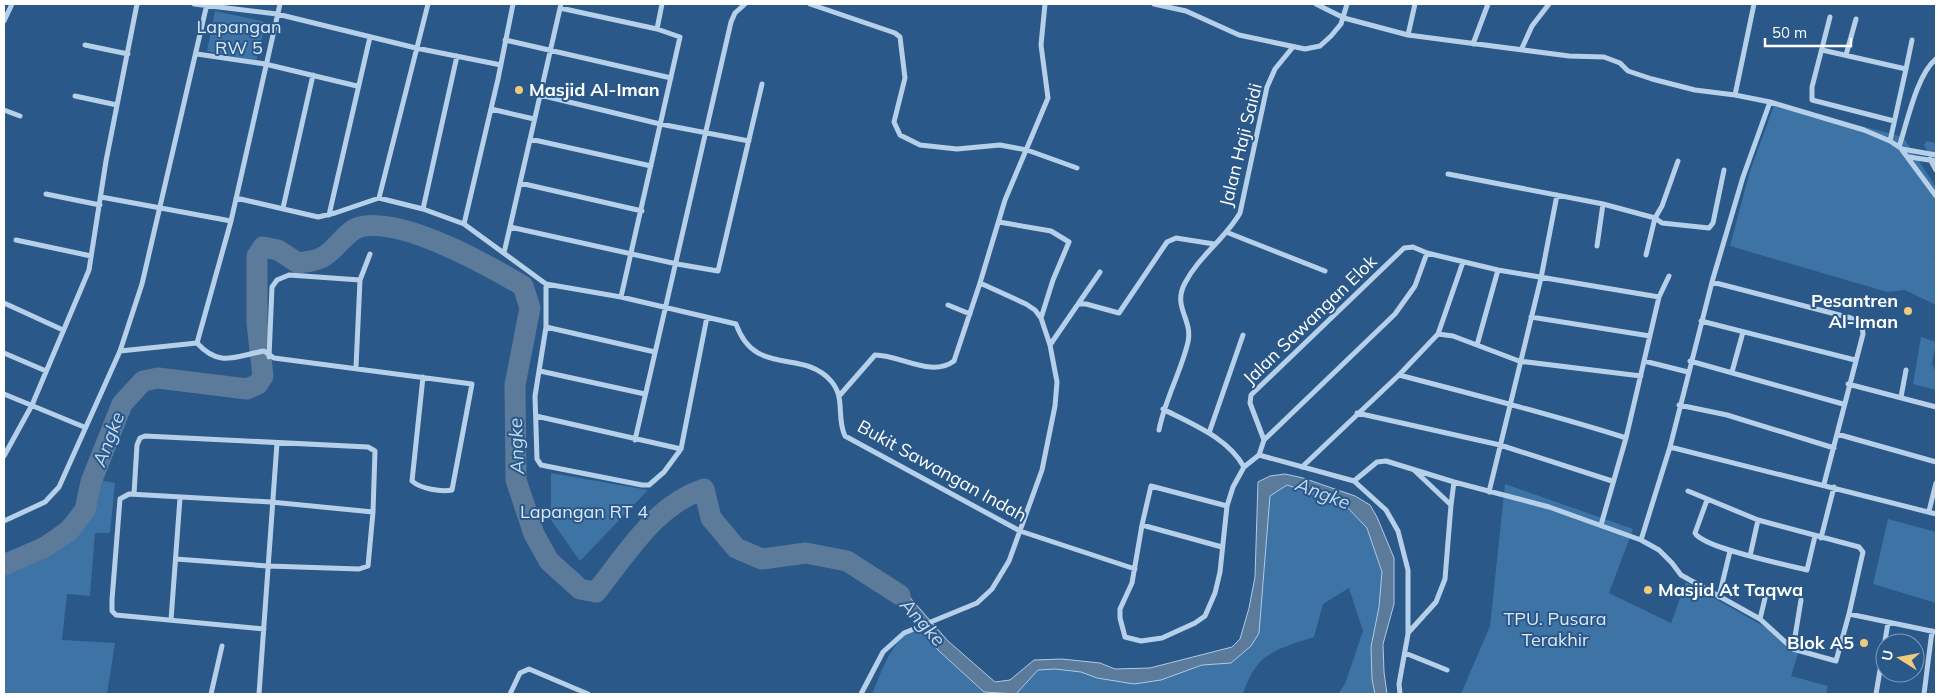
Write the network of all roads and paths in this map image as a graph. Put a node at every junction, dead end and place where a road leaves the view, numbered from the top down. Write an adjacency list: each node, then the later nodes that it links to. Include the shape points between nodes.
1 (12, 4): 24 (street)
2 (137, 4): 37 (street)
3 (194, 4): 18 (street)
4 (280, 4): 20 (street)
5 (428, 4): 33 (street)
6 (513, 4): 28 (street)
7 (662, 4): 25 (street)
8 (746, 4): 60 (street, via 735,13 731,22)
9 (810, 4): 65 (street, via 900,37 905,78 894,122 906,139 920,145 957,149 994,145)
10 (1045, 4): 65 (street, via 1040,45 1049,94)
11 (1154, 4): 32 (street, via 1186,11 1239,35)
12 (1316, 4): 22 (street)
13 (1347, 4): 22 (street)
14 (1415, 4): 26 (street)
15 (1488, 4): 30 (street)
16 (1549, 4): 34 (street, via 1532,26)
17 (1754, 4): 50 (street)
18 (207, 5): 20 (street); 38 (street)
19 (561, 6): 25 (street); 36 (street)
20 (277, 14): 27 (street); 42 (street)
21 (1830, 17): 35 (street)
22 (1344, 18): 26 (street); 32 (street, via 1320,46)
23 (1856, 19): 39 (street)
24 (4, 21)
25 (657, 29): 46 (street, via 680,37)
26 (1408, 35): 30 (street)
27 (370, 37): 33 (street); 48 (street)
28 (505, 40): 36 (street); 43 (street)
29 (1912, 40): 44 (street)
30 (1473, 44): 34 (street)
31 (85, 46): 37 (street)
32 (1293, 47): 95 (street, Jalan Haji Saidi, via 1275,69 1267,87 1240,213)
33 (416, 48): 40 (street); 82 (street)
34 (1522, 48): 50 (street, via 1569,56 1610,58 1628,71 1652,80)
35 (1822, 50): 39 (street); 58 (street, via 1812,87 1812,100)
36 (550, 51): 46 (street); 49 (street)
37 (128, 54): 53 (street)
38 (197, 54): 42 (street); 85 (street)
39 (1846, 55): 44 (street)
40 (457, 56): 43 (street); 87 (street)
41 (1936, 59): 64 (street, via 1921,82)
42 (265, 64): 45 (street); 81 (street)
43 (501, 65): 54 (street)
44 (1906, 69): 58 (street)
45 (313, 75): 48 (street); 86 (street)
46 (671, 78): 59 (street)
47 (762, 84): 62 (street)
48 (358, 86): 89 (street)
49 (540, 95): 57 (street); 59 (street)
50 (1735, 95): 52 (street)
51 (75, 96): 53 (street)
52 (1770, 102): 63 (street); 113 (street, via 1743,177)
53 (117, 106): 80 (street)
54 (491, 109): 57 (street); 93 (street)
55 (4, 110): 56 (street)
56 (20, 116)
57 (534, 119): 61 (street)
58 (1894, 121): 63 (street)
59 (660, 124): 60 (street); 71 (street)
60 (704, 133): 62 (street); 106 (street)
61 (530, 139): 71 (street); 76 (street)
62 (749, 141): 106 (street, via 718,271)
63 (1890, 141): 64 (street)
64 (1900, 148): 66 (street); 67 (street)
65 (1027, 150): 72 (street); 92 (street)
66 (1936, 155)
67 (1909, 157): 68 (street); 79 (street)
68 (1930, 159): 70 (street); 74 (street)
69 (1678, 161): 90 (street)
70 (1936, 161)
71 (651, 166): 88 (street)
72 (1076, 168)
73 (1724, 170): 90 (street, via 1713,223 1709,228 1662,223)
74 (1936, 170)
75 (1448, 174): 78 (street)
76 (520, 183): 88 (street); 94 (street)
77 (46, 194): 84 (street)
78 (1557, 195): 83 (street); 111 (street)
79 (1936, 196)
80 (101, 197): 84 (street); 85 (street)
81 (236, 198): 86 (street); 91 (street)
82 (378, 198): 87 (street); 89 (street)
83 (1602, 204): 90 (street); 98 (street)
84 (100, 205): 104 (street)
85 (162, 208): 91 (street); 136 (street)
86 (283, 208): 89 (street, via 318,216)
87 (423, 209): 93 (street)
88 (642, 211): 101 (street)
89 (329, 215)
90 (1655, 218): 103 (street)
91 (231, 221): 133 (street)
92 (998, 222): 114 (street); 125 (street, via 1051,231 1069,242)
93 (464, 224): 100 (street)
94 (510, 227): 100 (street); 101 (street)
95 (1226, 232): 97 (street, Jalan Haji Saidi); 108 (street)
96 (16, 240): 104 (street)
97 (1214, 244): 119 (street, via 1176,238 1167,242 1119,313); 163 (street, Jalan Haji Saidi, via 1185,282 1180,304 1190,328 1188,342)
98 (1597, 246)
99 (370, 254): 112 (street)
100 (504, 254): 115 (street)
101 (630, 254): 106 (street); 116 (street)
102 (1426, 254): 105 (street, Jalan Sawangan Elok); 172 (street, via 1415,286 1395,314); 172 (street, Jalan Sawangan Elok, via 1413,247 1404,248 1251,395 1250,403)
103 (1646, 255)
104 (91, 256): 128 (street, via 84,284)
105 (1463, 262): 107 (street, Jalan Sawangan Elok); 130 (street)
106 (676, 264): 121 (street)
107 (1498, 270): 111 (street, Jalan Sawangan Elok); 135 (street)
108 (1325, 271)
109 (1100, 272): 119 (street)
110 (1669, 276): 117 (street)
111 (1541, 278): 117 (street, Jalan Sawangan Elok); 124 (street)
112 (360, 280): 139 (street, via 289,275 277,280 272,287); 144 (street)
113 (1712, 282): 126 (street); 140 (street, via 1857,320 1862,325 1863,334)
114 (980, 283): 122 (street); 125 (street, via 1026,304)
115 (546, 284): 116 (street); 127 (street)
116 (621, 297): 121 (street)
117 (1659, 297): 132 (street)
118 (4, 303): 128 (street)
119 (1078, 304): 134 (street)
120 (948, 305): 122 (street)
121 (666, 308): 123 (street); 137 (street)
122 (970, 314): 156 (street, via 954,361 948,366 934,368 875,355)
123 (707, 317): 156 (street, via 736,324 749,346 769,359 815,369 830,379); 177 (street)
124 (1531, 317): 132 (street); 141 (street)
125 (1041, 318): 134 (street)
126 (1701, 321): 129 (street); 143 (street)
127 (546, 327): 137 (street); 147 (street)
128 (63, 330): 146 (street)
129 (1743, 332): 140 (street); 149 (street)
130 (1438, 334): 135 (street); 150 (street)
131 (1243, 335): 168 (street)
132 (1650, 336): 142 (street)
133 (197, 343): 136 (street); 139 (street, via 214,358 264,351)
134 (1050, 345): 205 (street, via 1057,382 1055,406 1042,470)
135 (1477, 345): 141 (street)
136 (120, 351): 166 (street)
137 (655, 352): 155 (street)
138 (4, 353): 146 (street)
139 (269, 357): 144 (street)
140 (1854, 360): 153 (street)
141 (1519, 361): 151 (street); 160 (street)
142 (1644, 361): 148 (street); 151 (street)
143 (1690, 361): 148 (street); 149 (street)
144 (356, 367): 152 (street)
145 (1906, 370): 157 (street)
146 (46, 371): 159 (street)
147 (540, 371): 155 (street); 165 (street, via 535,396)
148 (1688, 372): 161 (street)
149 (1732, 372): 158 (street)
150 (1399, 375): 160 (street); 164 (street)
151 (1641, 376): 170 (street)
152 (423, 377): 152 (street, via 472,384 452,490 444,492 412,481)
153 (1848, 384): 157 (street); 158 (street)
154 (4, 394): 159 (street)
155 (645, 394): 171 (street)
156 (840, 395): 205 (street, Bukit Sawangan Indah, via 845,436)
157 (1901, 397): 162 (street)
158 (1843, 404): 169 (street)
159 (32, 406): 166 (street); 179 (street)
160 (1508, 406): 170 (street, via 1552,414); 174 (street)
161 (1680, 406): 175 (street); 176 (street, via 1727,414)
162 (1936, 406)
163 (1163, 409): 167 (street); 168 (street)
164 (1358, 413): 174 (street); 182 (street)
165 (536, 416): 171 (street); 177 (street, via 537,459 541,465 649,485 668,469)
166 (84, 427): 202 (street, via 59,487 45,502)
167 (1159, 430)
168 (1208, 433): 181 (street, via 1234,450)
169 (1837, 434): 176 (street); 180 (street)
170 (1626, 438): 185 (street)
171 (635, 440): 177 (street)
172 (1264, 440): 178 (street)
173 (277, 443): 192 (street, via 145,436 137,445); 195 (street); 199 (street, via 372,449 376,460)
174 (1500, 445): 185 (street); 191 (street)
175 (1670, 447): 188 (street); 207 (street)
176 (1834, 448): 188 (street)
177 (681, 449)
178 (1260, 455): 181 (street); 182 (street)
179 (4, 456)
180 (1936, 462)
181 (1244, 467): 197 (street, via 1236,479)
182 (1302, 467): 184 (street)
183 (1412, 469): 184 (street, via 1391,462 1378,462); 186 (street); 196 (street)
184 (1354, 481): 223 (street, via 1386,510 1398,531 1408,570)
185 (1612, 481): 204 (street)
186 (1454, 482): 191 (street); 196 (street)
187 (1936, 483): 198 (street)
188 (1824, 484): 189 (street)
189 (1834, 486): 198 (street); 206 (street)
190 (1688, 491): 194 (street)
191 (1489, 492): 204 (street, via 1549,507)
192 (134, 494): 193 (street); 219 (street, via 120,500 112,611 116,616)
193 (180, 498): 195 (street); 211 (street)
194 (1707, 500): 201 (street); 209 (street, via 1696,533 1700,539)
195 (271, 502): 199 (street); 212 (street)
196 (1450, 504): 223 (street, via 1446,579 1436,602)
197 (1227, 506): 203 (street, via 1152,485); 208 (street)
198 (1929, 511): 200 (street)
199 (373, 512): 212 (street, via 368,566)
200 (1936, 514)
201 (1758, 520): 206 (street); 210 (street)
202 (4, 521)
203 (1142, 525): 208 (street); 213 (street)
204 (1601, 525): 207 (street)
205 (1020, 531): 213 (street, Bukit Sawangan Indah); 232 (street, via 992,589 977,603 904,633 883,652)
206 (1818, 537): 210 (street, via 1807,570); 217 (street, via 1862,549)
207 (1641, 540): 215 (street, via 1663,553 1680,575)
208 (1222, 547): 213 (street, via 1215,593 1205,616 1195,624 1150,641 1131,640 1125,637 1122,628 1120,609)
209 (1730, 551): 210 (street); 215 (street)
210 (1750, 556)
211 (176, 558): 212 (street); 219 (street)
212 (268, 566): 221 (street)
213 (1135, 569)
214 (1766, 594): 218 (street)
215 (1719, 597): 218 (street)
216 (1801, 600): 225 (street)
217 (1849, 614): 220 (street); 225 (street, via 1836,661)
218 (1760, 619): 225 (street)
219 (171, 620): 221 (street)
220 (1888, 622): 222 (street); 234 (street)
221 (264, 629): 229 (street)
222 (1934, 631): 235 (street)
223 (1408, 634): 226 (street)
224 (222, 646): 228 (street)
225 (1793, 649)
226 (1405, 653): 227 (street); 233 (street)
227 (1447, 670)
228 (211, 694)
229 (259, 694)
230 (510, 694): 231 (street, via 520,673 529,669)
231 (588, 694)
232 (862, 694)
233 (1400, 694)
234 (1876, 694)
235 (1924, 694)

